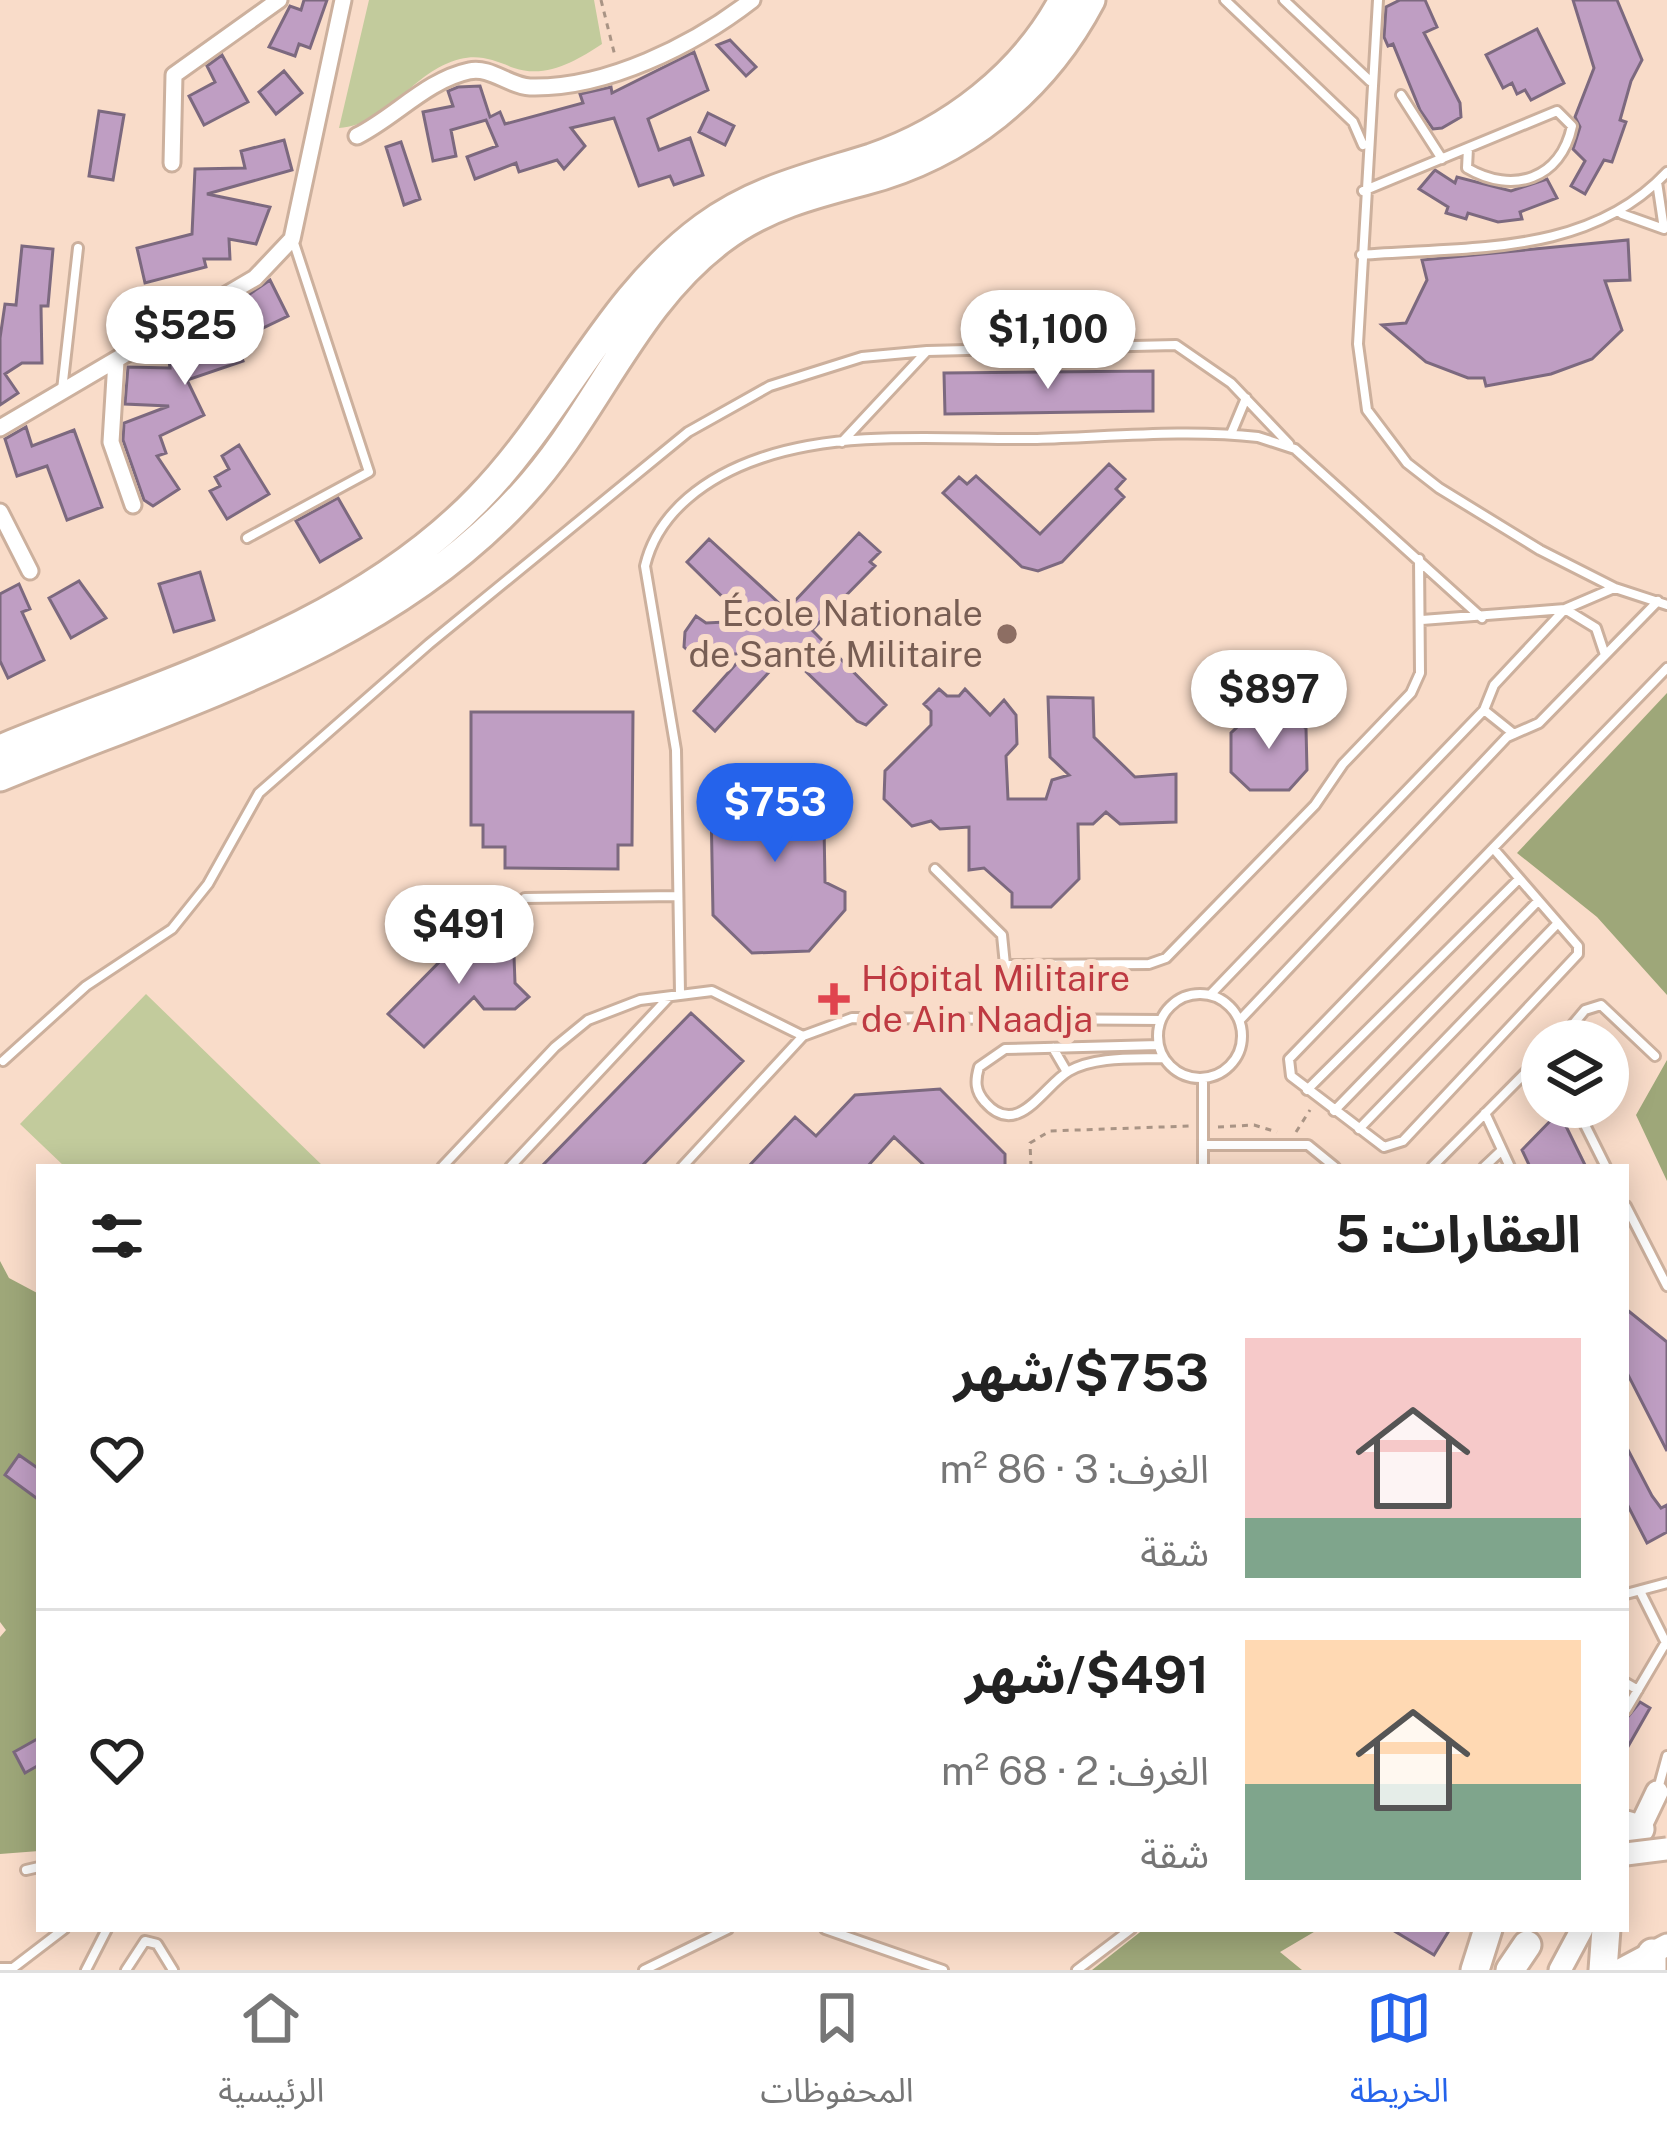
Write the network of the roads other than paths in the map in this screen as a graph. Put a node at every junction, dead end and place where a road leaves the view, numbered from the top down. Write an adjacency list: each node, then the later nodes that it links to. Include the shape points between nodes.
1 (279, 0): 15 (street, via 173,75)
2 (343, 0): 21 (street)
3 (752, 0): 11 (street, via 721,24 619,69 534,87 470,70)
4 (1063, 0): 46 (highway, via 1006,76 951,119 893,150 766,190 676,248 620,307 501,476 392,574 292,628)
5 (1091, 0): 47 (highway, via 1030,85 947,151 790,202 745,223 689,266 640,323 574,432 525,493 406,596 303,652)
6 (1284, 0): 9 (lane)
7 (1378, 0): 9 (lane)
8 (1229, 1): 13 (lane, via 1353,122)
9 (1371, 82): 13 (lane)
10 (1401, 94): 14 (lane)
11 (357, 136)
12 (1468, 148): 12 (lane, via 1467,168 1479,175 1531,179 1559,161 1572,126 1557,112); 14 (lane)
13 (1365, 155): 18 (lane)
14 (1442, 159): 18 (lane)
15 (172, 164)
16 (1667, 172): 17 (lane)
17 (1657, 182): 19 (lane); 20 (lane)
18 (1364, 191): 23 (lane)
19 (1620, 213): 20 (lane); 23 (lane, via 1544,240)
20 (1666, 233)
21 (292, 238): 25 (street, via 255,278); 34 (lane, via 369,472)
22 (78, 248): 26 (lane)
23 (1361, 255): 37 (lane, via 1361,384 1384,435 1439,488)
24 (928, 350): 27 (lane, via 1177,345); 30 (lane); 68 (lane, via 862,357 770,386 688,432 259,793 208,884 172,929 86,986)
25 (116, 361): 26 (street); 32 (street, via 111,442)
26 (61, 396): 28 (street)
27 (1246, 398): 29 (lane); 31 (lane)
28 (0, 428)
29 (1231, 434): 30 (lane); 31 (lane)
30 (841, 443): 51 (lane, via 759,459 695,493 667,515 651,542 645,566 676,750)
31 (1294, 449): 35 (lane)
32 (133, 505)
33 (0, 512): 36 (street)
34 (247, 538)
35 (1419, 556): 40 (lane); 41 (lane)
36 (31, 571)
37 (1615, 588): 38 (lane); 39 (lane)
38 (1662, 603): 42 (lane)
39 (1565, 609): 40 (lane); 42 (lane, via 1596,628); 44 (lane, via 1494,685)
40 (1482, 618): 41 (lane)
41 (1422, 620): 49 (lane, via 1411,693 1166,958 1005,965 1002,935)
42 (1605, 655): 45 (lane, via 1539,723)
43 (1667, 668): 48 (lane)
44 (1484, 710): 45 (lane); 56 (lane)
45 (1514, 734): 59 (lane)
46 (0, 749)
47 (0, 777)
48 (1492, 848): 50 (lane); 72 (lane, via 1289,1059 1291,1076)
49 (934, 868)
50 (1519, 878): 53 (lane); 72 (lane)
51 (678, 896): 52 (lane); 55 (lane)
52 (525, 898)
53 (1539, 901): 54 (lane); 73 (lane)
54 (1558, 923): 76 (lane); 76 (lane, via 1577,956 1403,1141 1384,1147)
55 (680, 993): 57 (lane); 63 (lane, via 712,991)
56 (1210, 995): 58 (lane, via 1185,997); 59 (lane)
57 (669, 996): 79 (lane, via 588,1020); 80 (lane)
58 (1161, 1020): 63 (lane, via 852,1018); 64 (lane)
59 (1240, 1020): 70 (lane, via 1235,1060)
60 (1577, 1020): 61 (lane, via 1601,1006)
61 (1616, 1020)
62 (1629, 1032): 66 (lane)
63 (803, 1036): 81 (lane)
64 (1159, 1045): 65 (lane); 67 (lane)
65 (1052, 1047): 69 (lane); 69 (lane, via 990,1055 979,1067 978,1094 989,1108 1017,1114)
66 (1655, 1056)
67 (1164, 1058): 69 (lane); 70 (lane)
68 (3, 1061)
69 (1067, 1072)
70 (1203, 1078): 77 (lane)
71 (1521, 1080): 74 (lane)
72 (1306, 1090): 73 (lane)
73 (1334, 1111): 76 (lane)
74 (1485, 1113): 78 (lane); 84 (lane)
75 (1586, 1128): 87 (lane)
76 (1358, 1130)
77 (1203, 1145): 82 (lane); 83 (lane, via 1307,1145)
78 (1502, 1150): 85 (lane); 86 (lane)
79 (445, 1164)
80 (513, 1164)
81 (685, 1164)
82 (1203, 1164)
83 (1330, 1164)
84 (1435, 1164)
85 (1487, 1164)
86 (1509, 1164)
87 (1604, 1164)
88 (1629, 1211): 89 (lane)
89 (1667, 1286)
90 (1667, 1583): 91 (lane)
91 (1641, 1593): 92 (lane); 93 (lane)
92 (1629, 1594)
93 (1666, 1644): 95 (lane)
94 (1629, 1685): 95 (lane)
95 (1637, 1690): 96 (lane)
96 (1629, 1705)
97 (1667, 1756): 98 (lane)
98 (1662, 1787): 99 (street)
99 (1629, 1841): 100 (street, bridge)
100 (1667, 1849)
101 (36, 1868): 102 (lane)
102 (26, 1870)
103 (60, 1932): 113 (lane)
104 (105, 1932): 114 (lane)
105 (722, 1932): 117 (lane)
106 (834, 1932): 118 (lane)
107 (1127, 1932): 119 (lane)
108 (1487, 1932): 120 (highway)
109 (1580, 1932): 122 (street)
110 (1606, 1932): 123 (highway)
111 (1530, 1948): 121 (highway)
112 (1657, 1956): 124 (street)
113 (0, 1969)
114 (86, 1970)
115 (126, 1970): 116 (lane, via 145,1941 157,1944)
116 (173, 1970)
117 (644, 1970)
118 (943, 1970)
119 (1077, 1970)
120 (1475, 1970)
121 (1510, 1970)
122 (1560, 1970)
123 (1604, 1970)
124 (1620, 1970)

